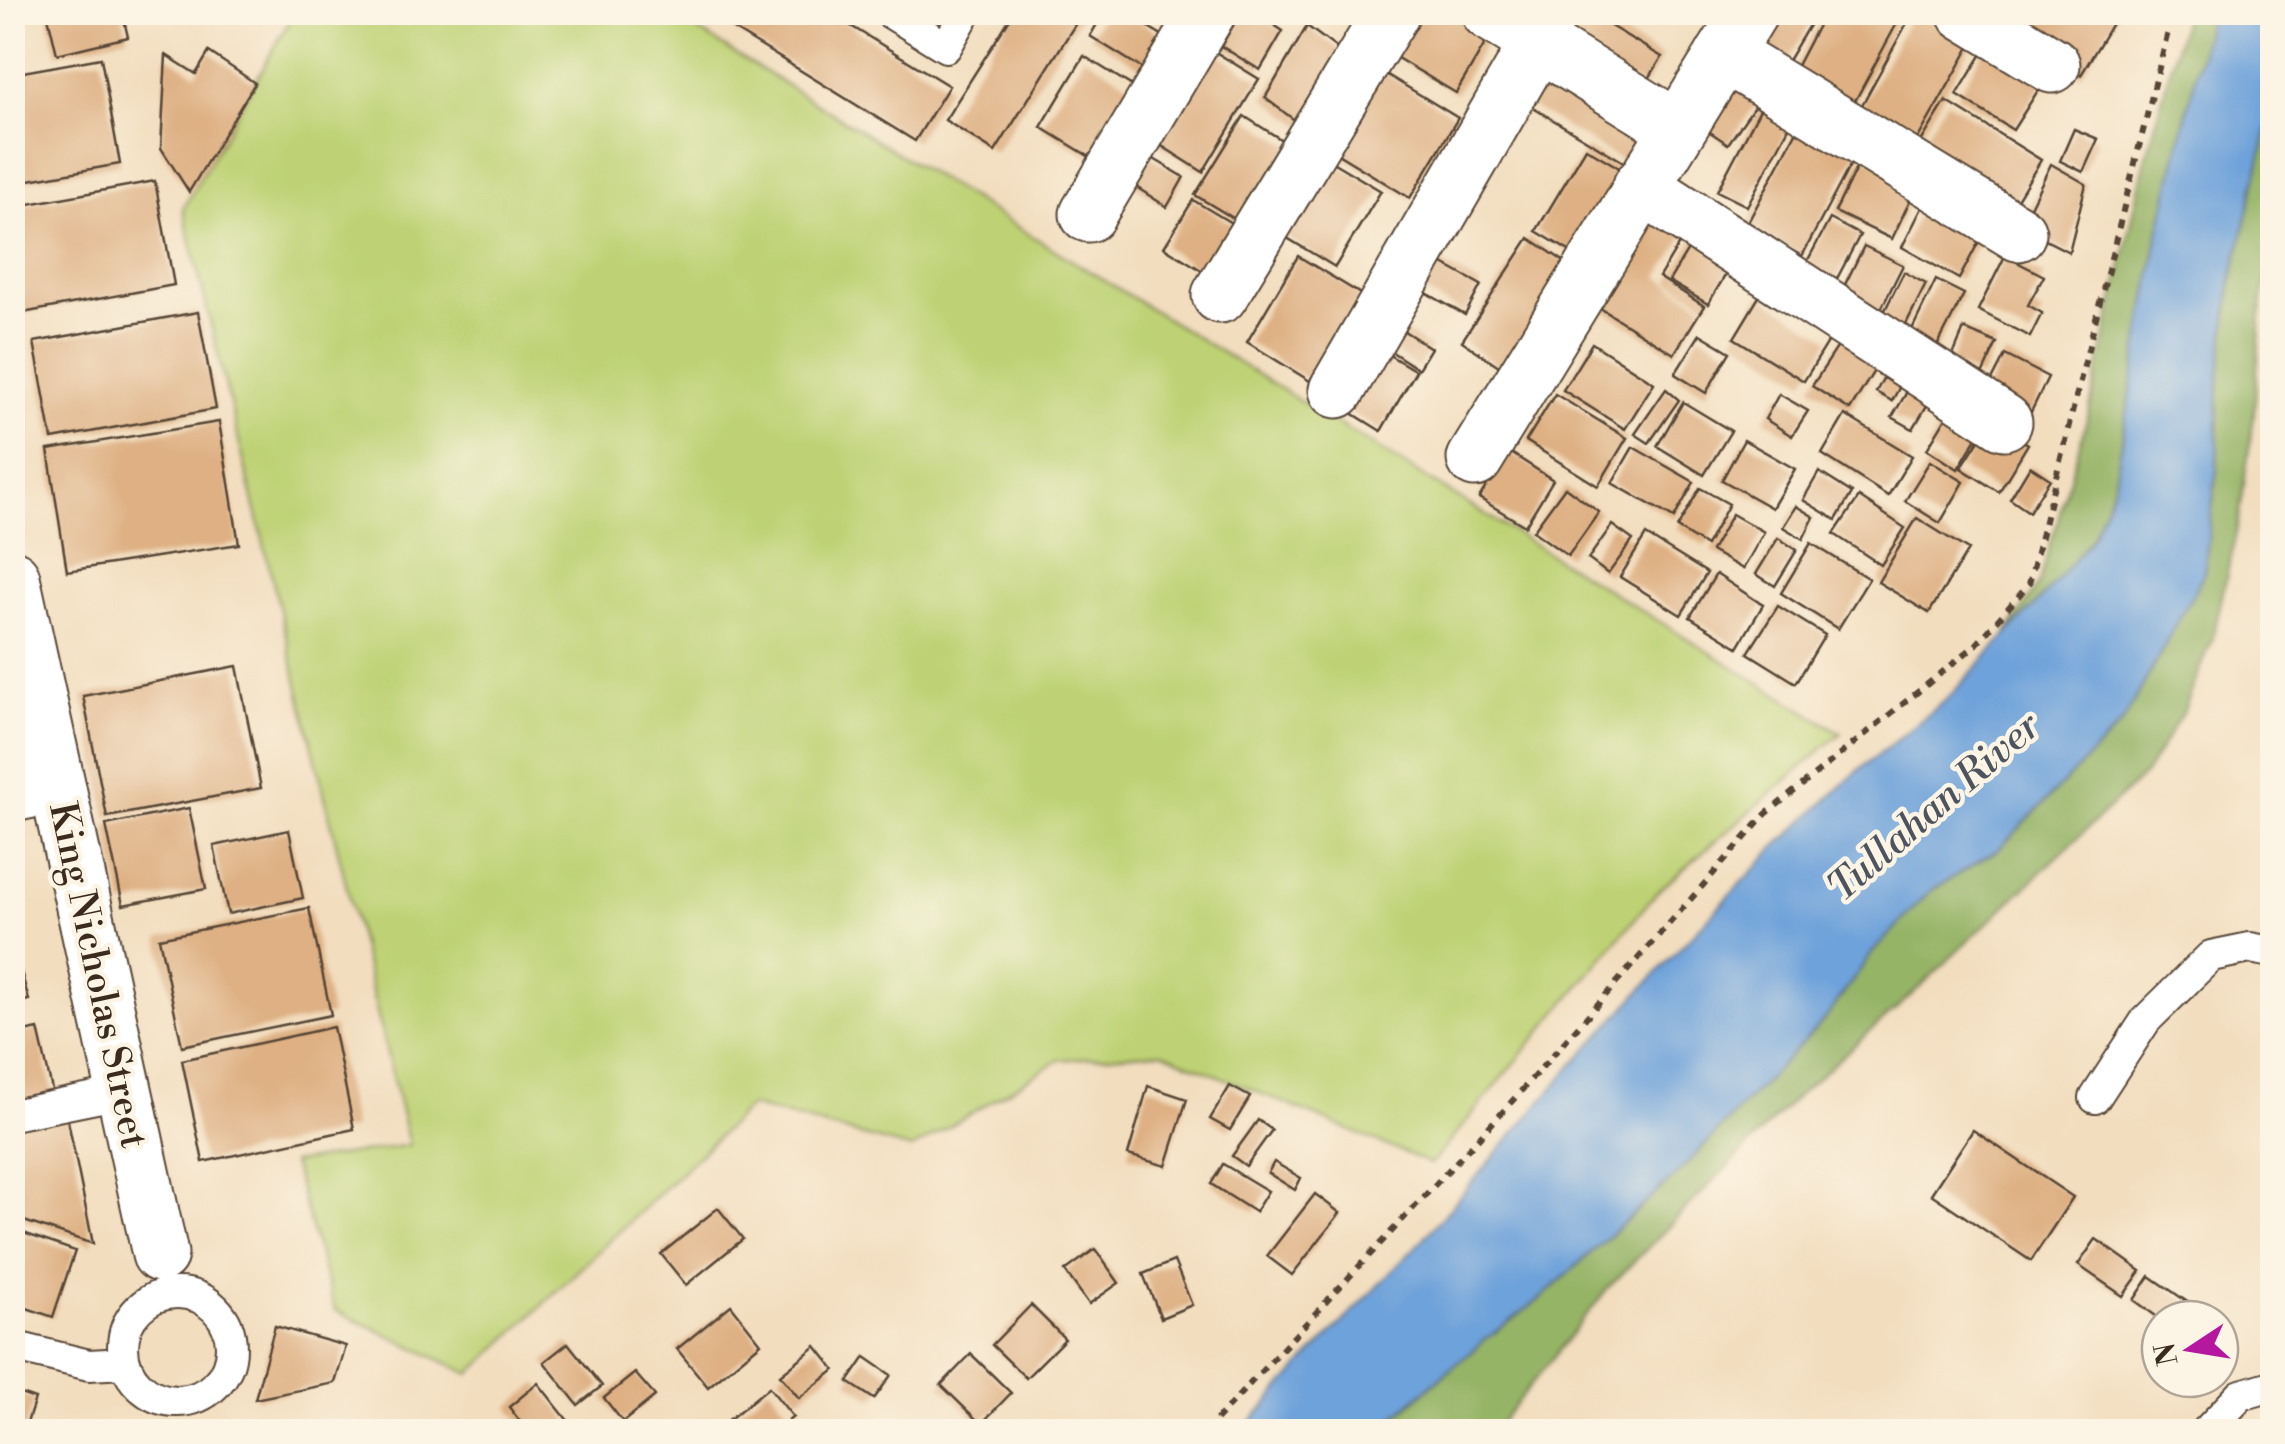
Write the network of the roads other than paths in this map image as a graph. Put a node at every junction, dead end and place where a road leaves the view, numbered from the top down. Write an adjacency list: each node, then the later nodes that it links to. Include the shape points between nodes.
1 (888, 12): 2 (lane, via 946,46)
2 (966, 12)
3 (1208, 12): 12 (street)
4 (1392, 12): 14 (street)
5 (1489, 12): 8 (street)
6 (1965, 12): 9 (street)
7 (1737, 33): 10 (street); 13 (street)
8 (1538, 42): 10 (street); 15 (street)
9 (2052, 64)
10 (1677, 128): 11 (street)
11 (1641, 186): 16 (street); 17 (street)
12 (1088, 214)
13 (2018, 233)
14 (1220, 296)
15 (1337, 390)
16 (2004, 422)
17 (1475, 459)
18 (12, 578): 19 (street, King Nicholas Street)
19 (35, 790): 21 (street, King Nicholas Street)
20 (2272, 952): 22 (lane, via 2250,948 2210,956 2146,1020)
21 (124, 1092): 23 (lane); 24 (street, King Nicholas Street)
22 (2096, 1098)
23 (12, 1115)
24 (164, 1274): 26 (lane, via 131,1318 123,1340); 26 (lane, via 222,1318 230,1336 223,1376 190,1400 169,1401 134,1381)
25 (12, 1346): 26 (lane, via 89,1364)
26 (125, 1363)
27 (2272, 1386): 28 (lane, via 2240,1394)
28 (2206, 1432)

